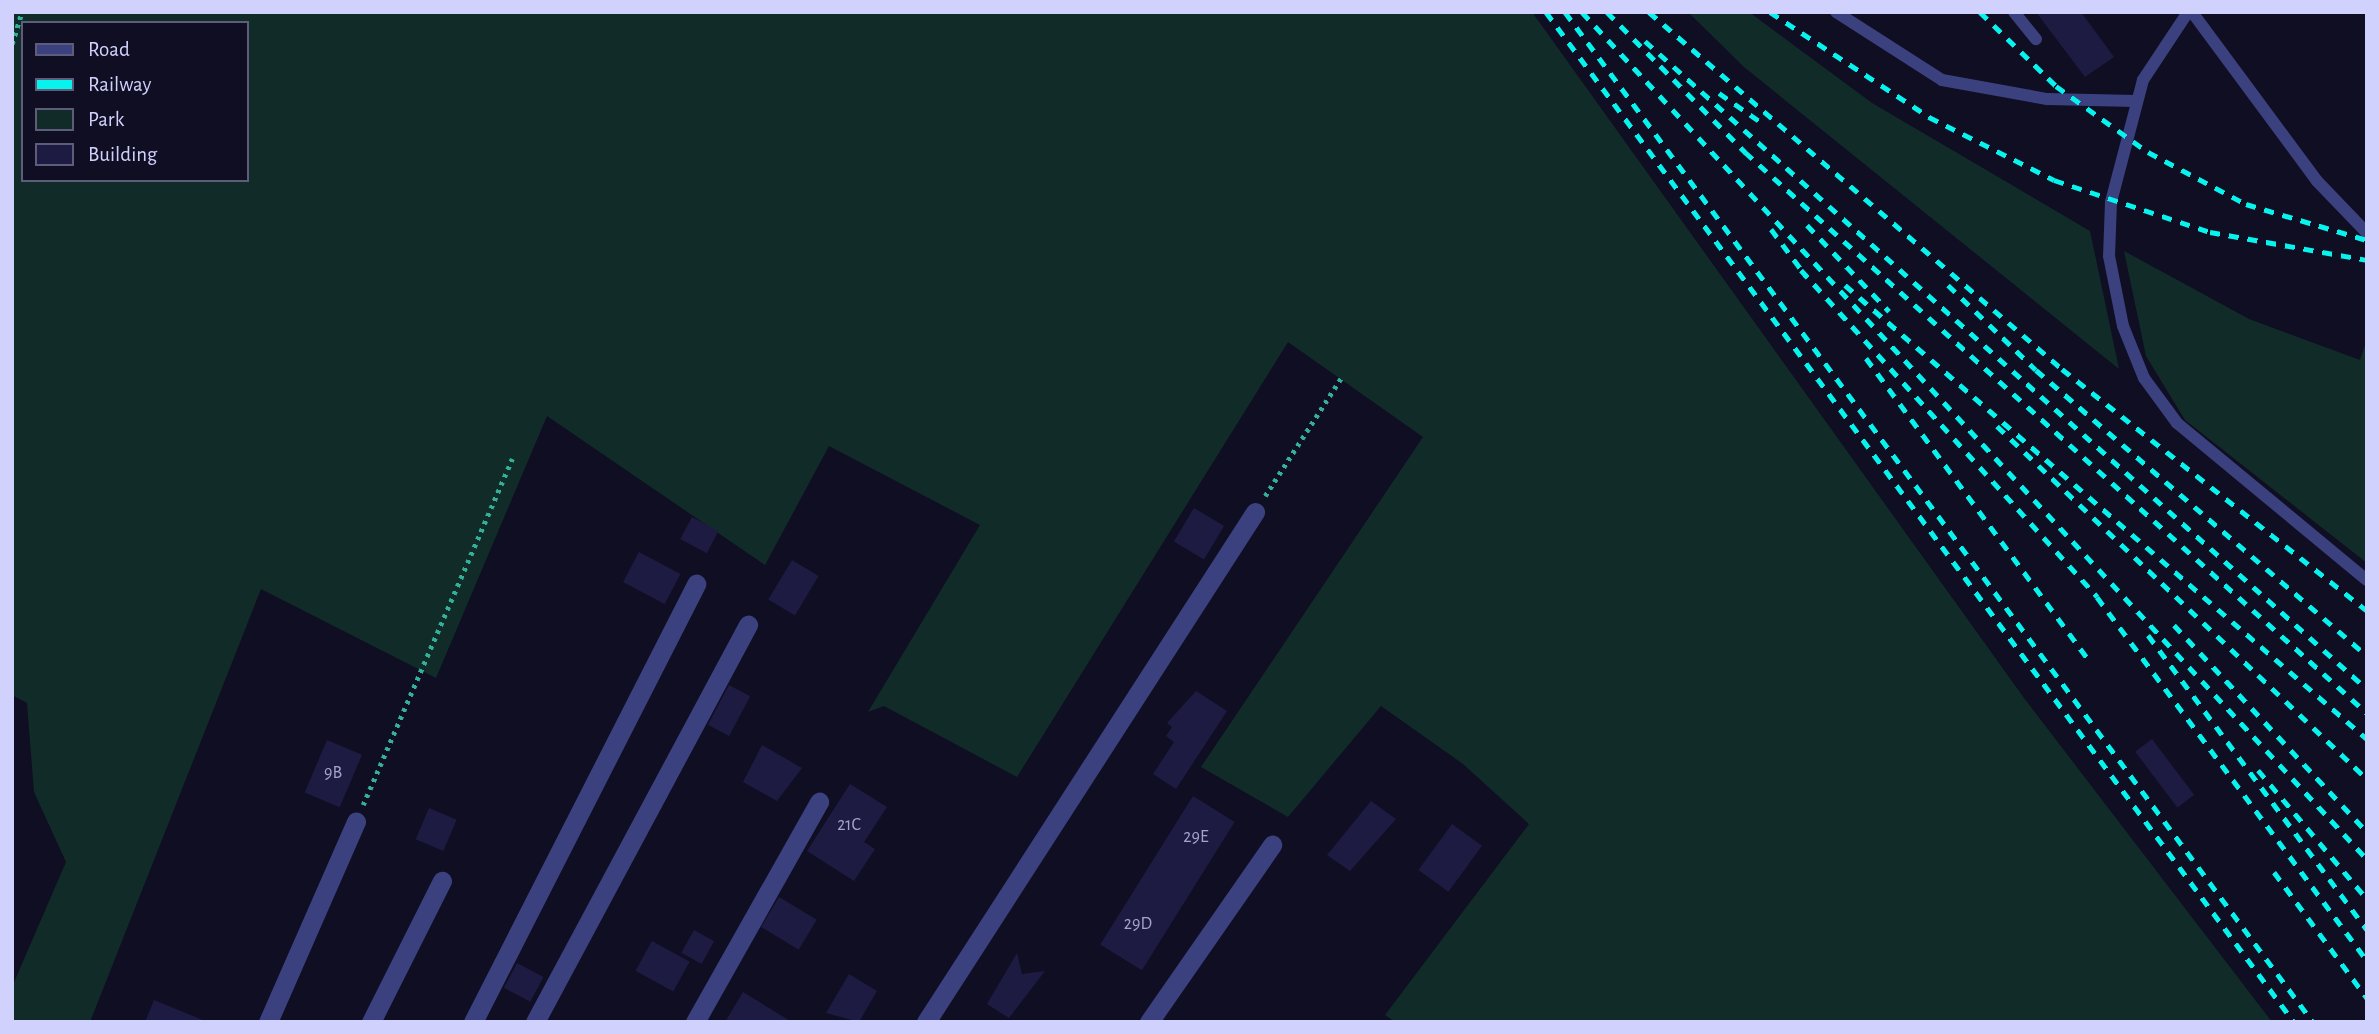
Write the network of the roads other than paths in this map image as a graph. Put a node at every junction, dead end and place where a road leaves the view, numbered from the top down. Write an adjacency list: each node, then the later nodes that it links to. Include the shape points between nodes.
1 (1836, 12): 5 (lane, via 1942,80 2047,99)
2 (2014, 12): 4 (lane)
3 (2190, 12): 5 (lane); 6 (lane, via 2318,181)
4 (2036, 39)
5 (2135, 101): 8 (lane, via 2111,202 2109,256 2123,326 2144,378 2211,458)
6 (2367, 233)
7 (1255, 512): 20 (street)
8 (2367, 580)
9 (696, 584): 17 (street)
10 (748, 624): 18 (street)
11 (819, 802): 19 (street)
12 (356, 822): 15 (street)
13 (1272, 845): 21 (street)
14 (443, 881): 16 (street)
15 (268, 1022)
16 (371, 1022)
17 (472, 1022)
18 (535, 1022)
19 (695, 1022)
20 (926, 1022)
21 (1149, 1022)

